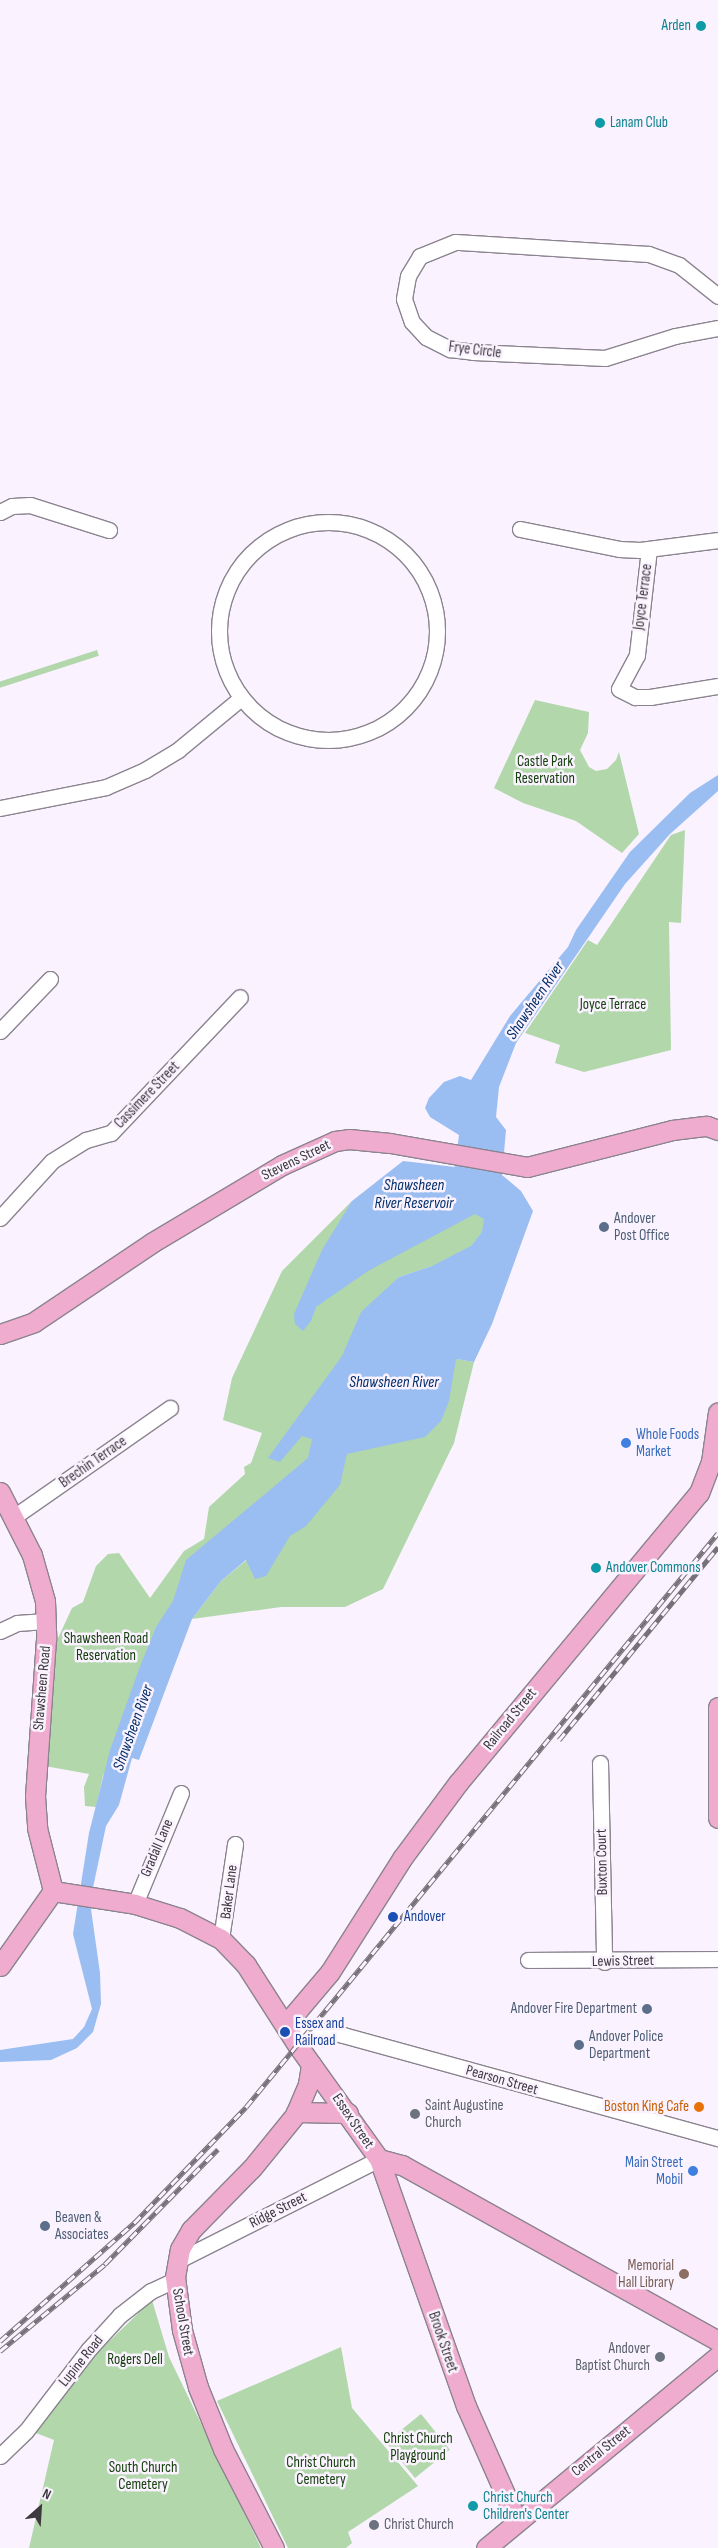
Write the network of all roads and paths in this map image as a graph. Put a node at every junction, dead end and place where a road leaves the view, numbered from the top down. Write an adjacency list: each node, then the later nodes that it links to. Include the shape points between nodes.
1 (718, 296): 2 (street, Frye Circle, via 679,265 648,254 455,242 420,256 411,269 404,299 417,330 442,346 458,351 605,358 675,336)
2 (718, 328)
3 (0, 512): 5 (street, via 12,506 30,505)
4 (520, 529): 7 (street, via 605,547)
5 (109, 530)
6 (718, 540): 7 (street)
7 (649, 549): 8 (street, Joyce Terrace, via 636,655 619,689 635,697 650,697)
8 (718, 686)
9 (241, 698): 9 (street, via 222,660 219,617 229,584 261,545 291,528 342,523 359,527 390,542 414,566 427,588 435,612 436,646 418,694 394,718 348,739 314,740 281,730); 10 (street, via 178,750 145,770 106,787)
10 (0, 808)
11 (50, 979): 13 (street)
12 (240, 997): 15 (street, Cassimere Street, via 111,1133 86,1140 52,1161)
13 (0, 1031)
14 (714, 1127): 16 (main road, Stevens Street, via 672,1130 528,1167 368,1140 349,1139 322,1145 282,1165 153,1242 34,1322)
15 (0, 1218)
16 (0, 1334)
17 (170, 1408): 20 (street, Brechin Terrace)
18 (718, 1412): 35 (main road, Railroad Street, via 709,1467 699,1493 458,1783 403,1857 335,1965)
19 (0, 1492): 20 (main road, Shawsheen Road)
20 (15, 1516): 21 (main road, Shawsheen Road, via 40,1577)
21 (46, 1621): 22 (street, via 17,1623); 28 (main road, Shawsheen Road, via 35,1796 37,1828)
22 (0, 1631)
23 (718, 1707): 26 (main road)
24 (600, 1763): 33 (street, Buxton Court)
25 (181, 1793): 29 (street, Gradall Lane)
26 (718, 1818)
27 (235, 1844): 30 (street, Baker Lane)
28 (61, 1892): 29 (main road, Essex Street); 34 (main road)
29 (135, 1904): 30 (main road, Essex Street, via 199,1925)
30 (221, 1939): 35 (main road, Essex Street, via 246,1965)
31 (718, 1959): 33 (street, Lewis Street)
32 (528, 1960): 33 (street, Lewis Street)
33 (604, 1962)
34 (0, 1966)
35 (286, 2024): 36 (main road, Essex Street); 39 (street, Pearson Street, via 343,2035)
36 (311, 2064): 37 (main road, School Street, via 308,2084); 38 (main road, Essex Street)
37 (296, 2112): 38 (main road); 41 (main road, School Street, via 252,2168 191,2230)
38 (348, 2113): 40 (main road, Essex Street)
39 (718, 2138)
40 (379, 2159): 41 (street, Ridge Street); 43 (main road, Essex Street, via 402,2165); 46 (main road, Brook Street, via 466,2406)
41 (177, 2261): 42 (main road, School Street)
42 (175, 2280): 45 (street, Lupine Road, via 151,2290 120,2315 89,2349 26,2431); 47 (main road, School Street, via 182,2330 198,2387 223,2449)
43 (718, 2341)
44 (718, 2356): 46 (main road, Central Street)
45 (0, 2456)
46 (517, 2521): 48 (main road, Central Street)
47 (274, 2548)
48 (486, 2548)

